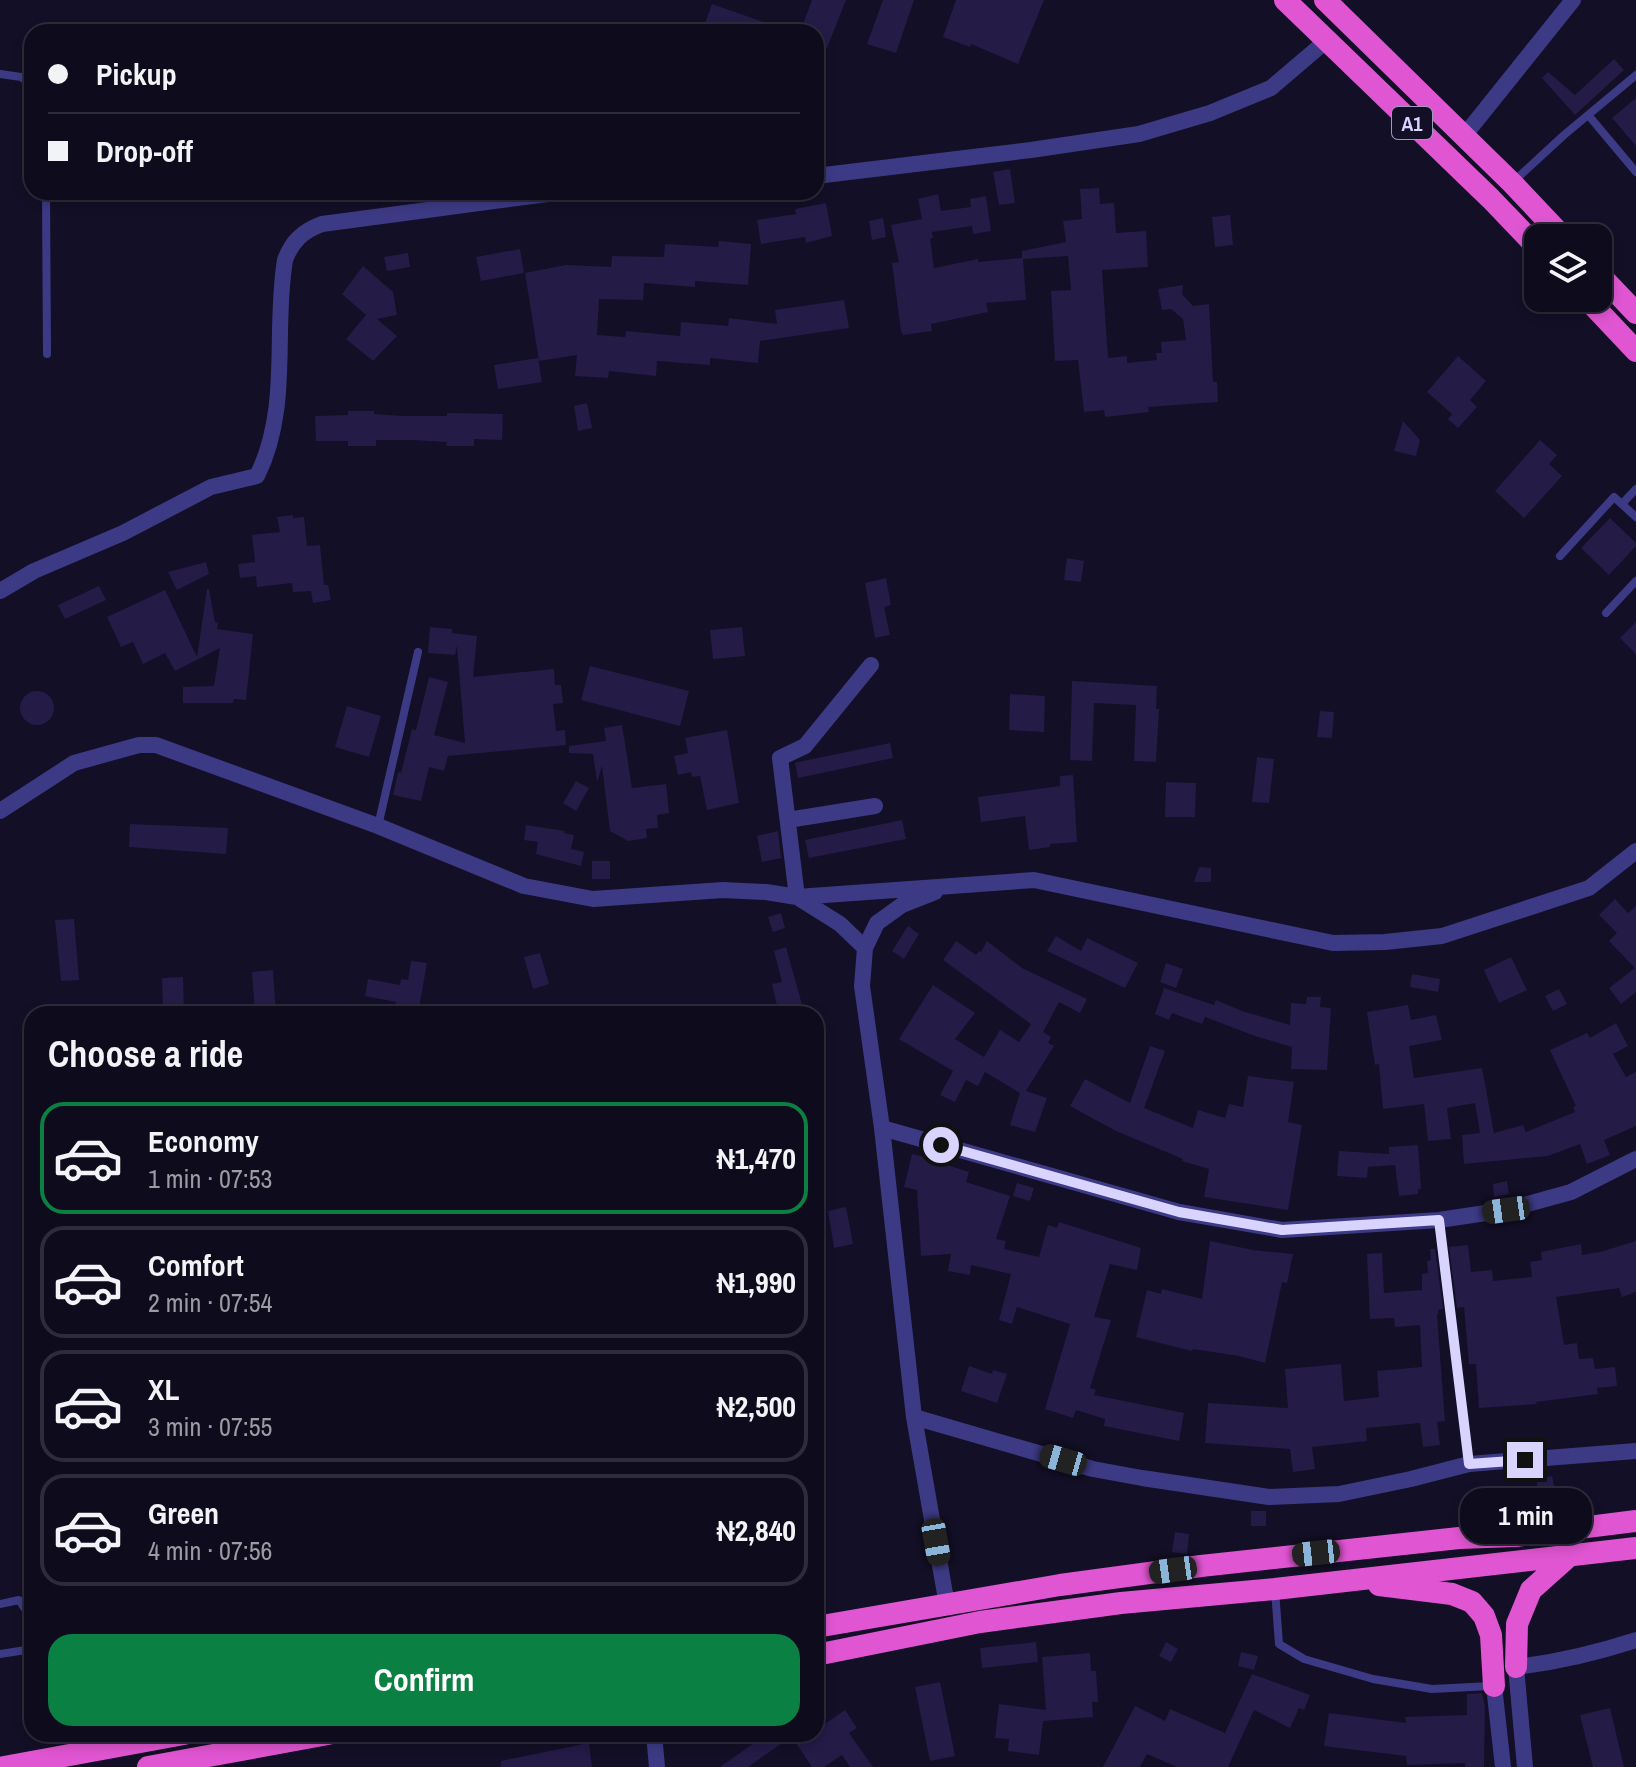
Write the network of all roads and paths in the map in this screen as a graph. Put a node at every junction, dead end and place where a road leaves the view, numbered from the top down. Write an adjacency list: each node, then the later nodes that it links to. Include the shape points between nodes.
1 (1285, 0): 4 (highway, A1)
2 (1325, 0): 9 (highway, A1)
3 (1573, 0): 9 (street)
4 (1326, 41): 11 (street, via 1271,88 1139,134); 16 (highway, A1)
5 (0, 74): 7 (lane)
6 (1636, 75): 8 (lane)
7 (24, 79)
8 (1589, 116): 10 (lane); 12 (lane)
9 (1464, 136): 12 (highway, A1)
10 (1636, 172)
11 (824, 175)
12 (1512, 183): 15 (highway, A1)
13 (46, 200): 21 (lane)
14 (503, 200): 27 (street, via 322,224 303,233 285,260 277,410 257,476 211,487)
15 (1551, 224)
16 (1524, 233)
17 (1612, 288): 19 (highway)
18 (1599, 312): 20 (highway)
19 (1636, 313)
20 (1636, 351)
21 (47, 354)
22 (1636, 489): 23 (lane)
23 (1622, 504): 24 (lane); 25 (lane, via 1614,497)
24 (1636, 517)
25 (1560, 556)
26 (1636, 581): 28 (lane)
27 (0, 591)
28 (1606, 613)
29 (418, 652): 34 (lane)
30 (871, 665): 33 (street, via 805,746 780,758)
31 (875, 806): 33 (street)
32 (0, 811): 34 (street, via 74,763 156,745)
33 (788, 820): 37 (street)
34 (378, 826): 37 (street, via 524,886 593,899 723,890)
35 (1636, 851): 36 (street, via 1589,888 1442,936 1385,942 1333,943 1034,880)
36 (952, 886): 37 (street); 38 (street, via 902,905 877,923)
37 (797, 897): 38 (street, via 840,924)
38 (865, 948): 39 (street, via 862,986)
39 (882, 1128): 41 (street, via 1179,1212 1282,1230); 42 (street)
40 (1636, 1159): 41 (street, via 1571,1192 1506,1210)
41 (1439, 1220): 44 (lane)
42 (914, 1417): 44 (street, via 1093,1469 1269,1497 1339,1494); 51 (street)
43 (1636, 1451): 44 (street)
44 (1469, 1464)
45 (1636, 1521): 51 (highway, via 1201,1566)
46 (1636, 1548): 47 (highway)
47 (1568, 1557): 48 (highway); 58 (highway, via 1531,1590 1517,1624)
48 (1342, 1580): 49 (highway); 59 (highway, via 1452,1594 1472,1602 1491,1635)
49 (1275, 1589): 56 (highway, via 980,1622); 59 (lane, via 1279,1644 1304,1659 1432,1689)
50 (0, 1604): 52 (lane, via 19,1600)
51 (947, 1605): 53 (highway)
52 (24, 1607)
53 (824, 1626)
54 (1636, 1640): 58 (street)
55 (24, 1650): 57 (lane)
56 (824, 1653)
57 (0, 1654)
58 (1516, 1667): 67 (street)
59 (1494, 1686): 66 (street)
60 (118, 1742): 63 (highway)
61 (284, 1742): 64 (highway)
62 (655, 1742): 65 (street)
63 (4, 1767)
64 (148, 1767)
65 (657, 1767)
66 (1503, 1767)
67 (1525, 1767)

